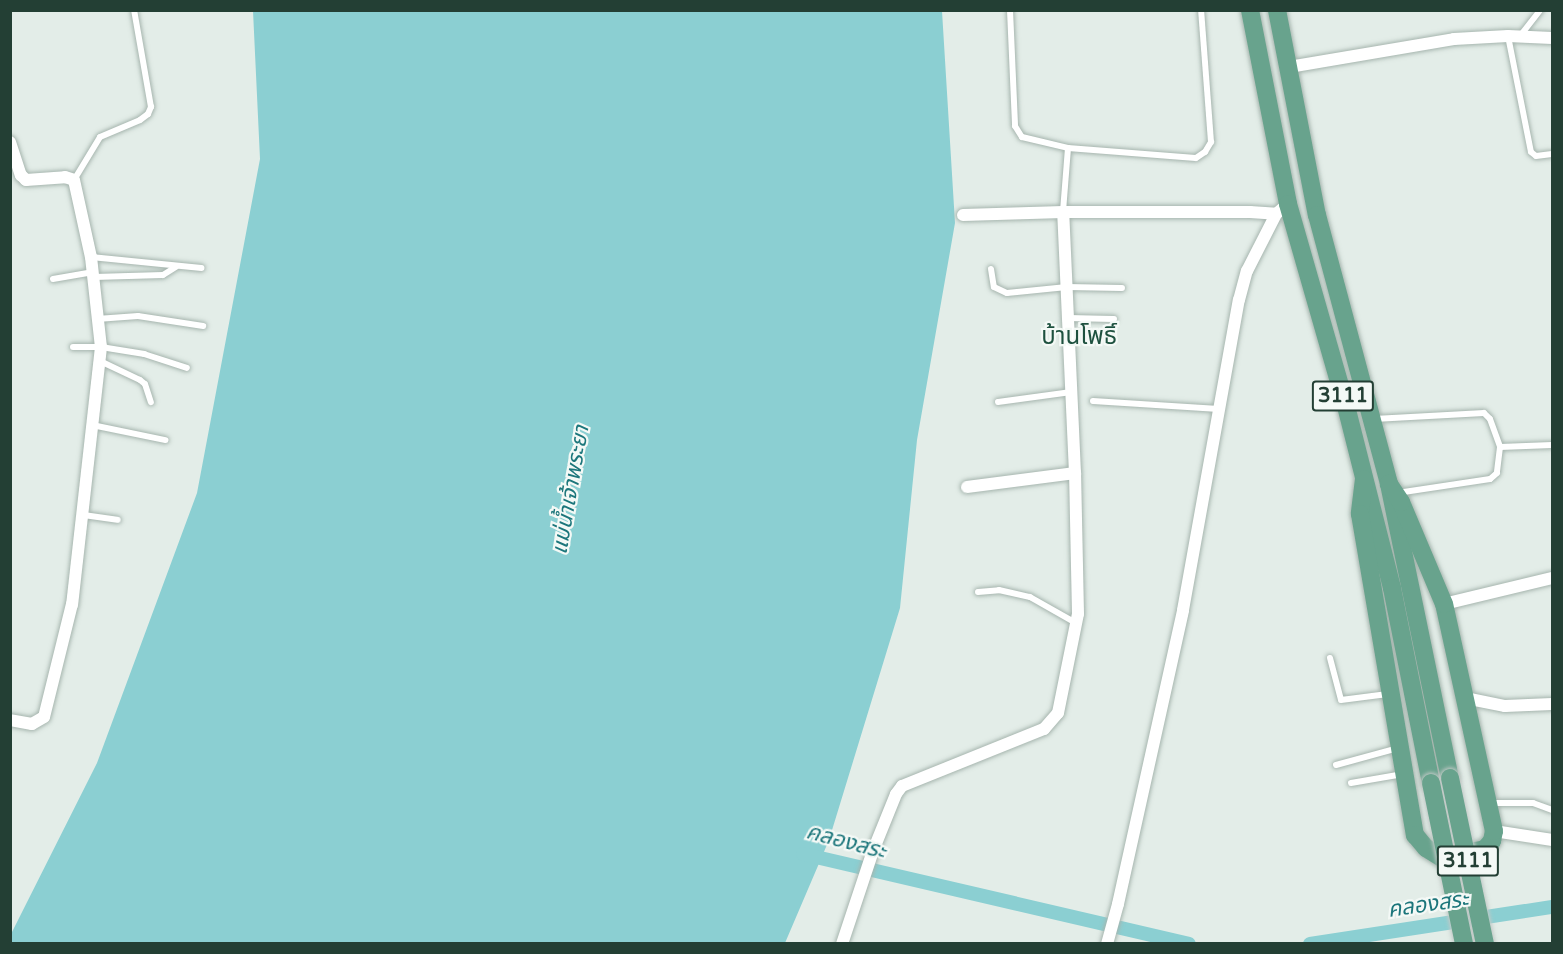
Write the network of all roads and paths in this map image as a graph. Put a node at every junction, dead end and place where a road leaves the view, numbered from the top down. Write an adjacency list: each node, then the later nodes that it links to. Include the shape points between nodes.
1 (134, 10): 13 (lane, via 151,107 140,120 100,137)
2 (1010, 10): 11 (lane, via 1017,133 1022,138)
3 (1201, 10): 11 (lane, via 1211,142 1205,152 1196,158)
4 (1250, 10): 14 (main road, 3111)
5 (1277, 10): 9 (main road, 3111)
6 (1540, 10): 7 (lane)
7 (1513, 36): 8 (street); 9 (street, via 1454,39); 12 (lane, via 1531,152 1536,156)
8 (1552, 38)
9 (1289, 67): 38 (main road, 3111, via 1317,215)
10 (10, 142): 13 (street, via 26,180)
11 (1068, 148): 15 (lane)
12 (1552, 154)
13 (74, 180): 17 (street)
14 (1282, 209): 15 (street); 37 (street, via 1247,271); 44 (main road, 3111)
15 (1064, 212): 16 (street); 23 (street)
16 (963, 215)
17 (91, 257): 18 (lane); 21 (street)
18 (176, 267): 19 (lane); 21 (lane, via 163,275)
19 (201, 268)
20 (991, 269): 23 (lane, via 994,287 1000,291)
21 (93, 275): 22 (lane); 26 (street)
22 (53, 279)
23 (1067, 287): 24 (lane); 25 (street)
24 (1122, 288)
25 (1068, 318): 27 (lane); 33 (street)
26 (97, 319): 28 (lane, via 138,316); 30 (street)
27 (1114, 319)
28 (203, 326)
29 (73, 347): 30 (lane)
30 (101, 347): 31 (street); 32 (lane, via 144,354)
31 (100, 361): 35 (lane, via 141,380); 39 (street)
32 (187, 368)
33 (1072, 392): 36 (lane); 43 (street)
34 (1093, 401): 37 (lane)
35 (152, 402)
36 (998, 402)
37 (1220, 409): 67 (street, via 1183,610)
38 (1371, 420): 42 (lane, via 1484,413); 46 (main road, 3111)
39 (92, 425): 40 (lane); 47 (street)
40 (165, 440)
41 (1552, 445): 42 (lane)
42 (1500, 447): 46 (lane, via 1497,473 1490,479)
43 (1075, 472): 45 (street); 52 (street)
44 (1364, 479): 54 (main road, via 1360,514); 68 (main road, 3111, bridge, via 1392,588)
45 (967, 487)
46 (1392, 489): 51 (main road); 69 (main road, 3111, bridge)
47 (82, 514): 48 (lane); 57 (street, via 72,604 44,717 32,724)
48 (118, 520)
49 (1552, 578): 51 (street)
50 (978, 592): 52 (lane, via 999,590 1030,597)
51 (1444, 604): 55 (main road)
52 (1076, 623): 66 (street, via 1058,713 1051,723 910,780 896,794)
53 (1330, 658): 54 (lane, via 1341,700)
54 (1389, 694): 58 (main road)
55 (1465, 698): 56 (street, via 1505,706); 62 (main road)
56 (1552, 705)
57 (10, 720)
58 (1399, 748): 59 (lane); 60 (main road)
59 (1336, 765)
60 (1404, 774): 61 (lane); 64 (main road, via 1415,835 1426,848 1442,858 1485,849)
61 (1351, 783)
62 (1488, 803): 63 (lane, via 1533,803); 64 (main road)
63 (1552, 810)
64 (1494, 831): 65 (street)
65 (1552, 840)
66 (842, 944)
67 (1107, 944)
68 (1464, 944)
69 (1485, 944)

